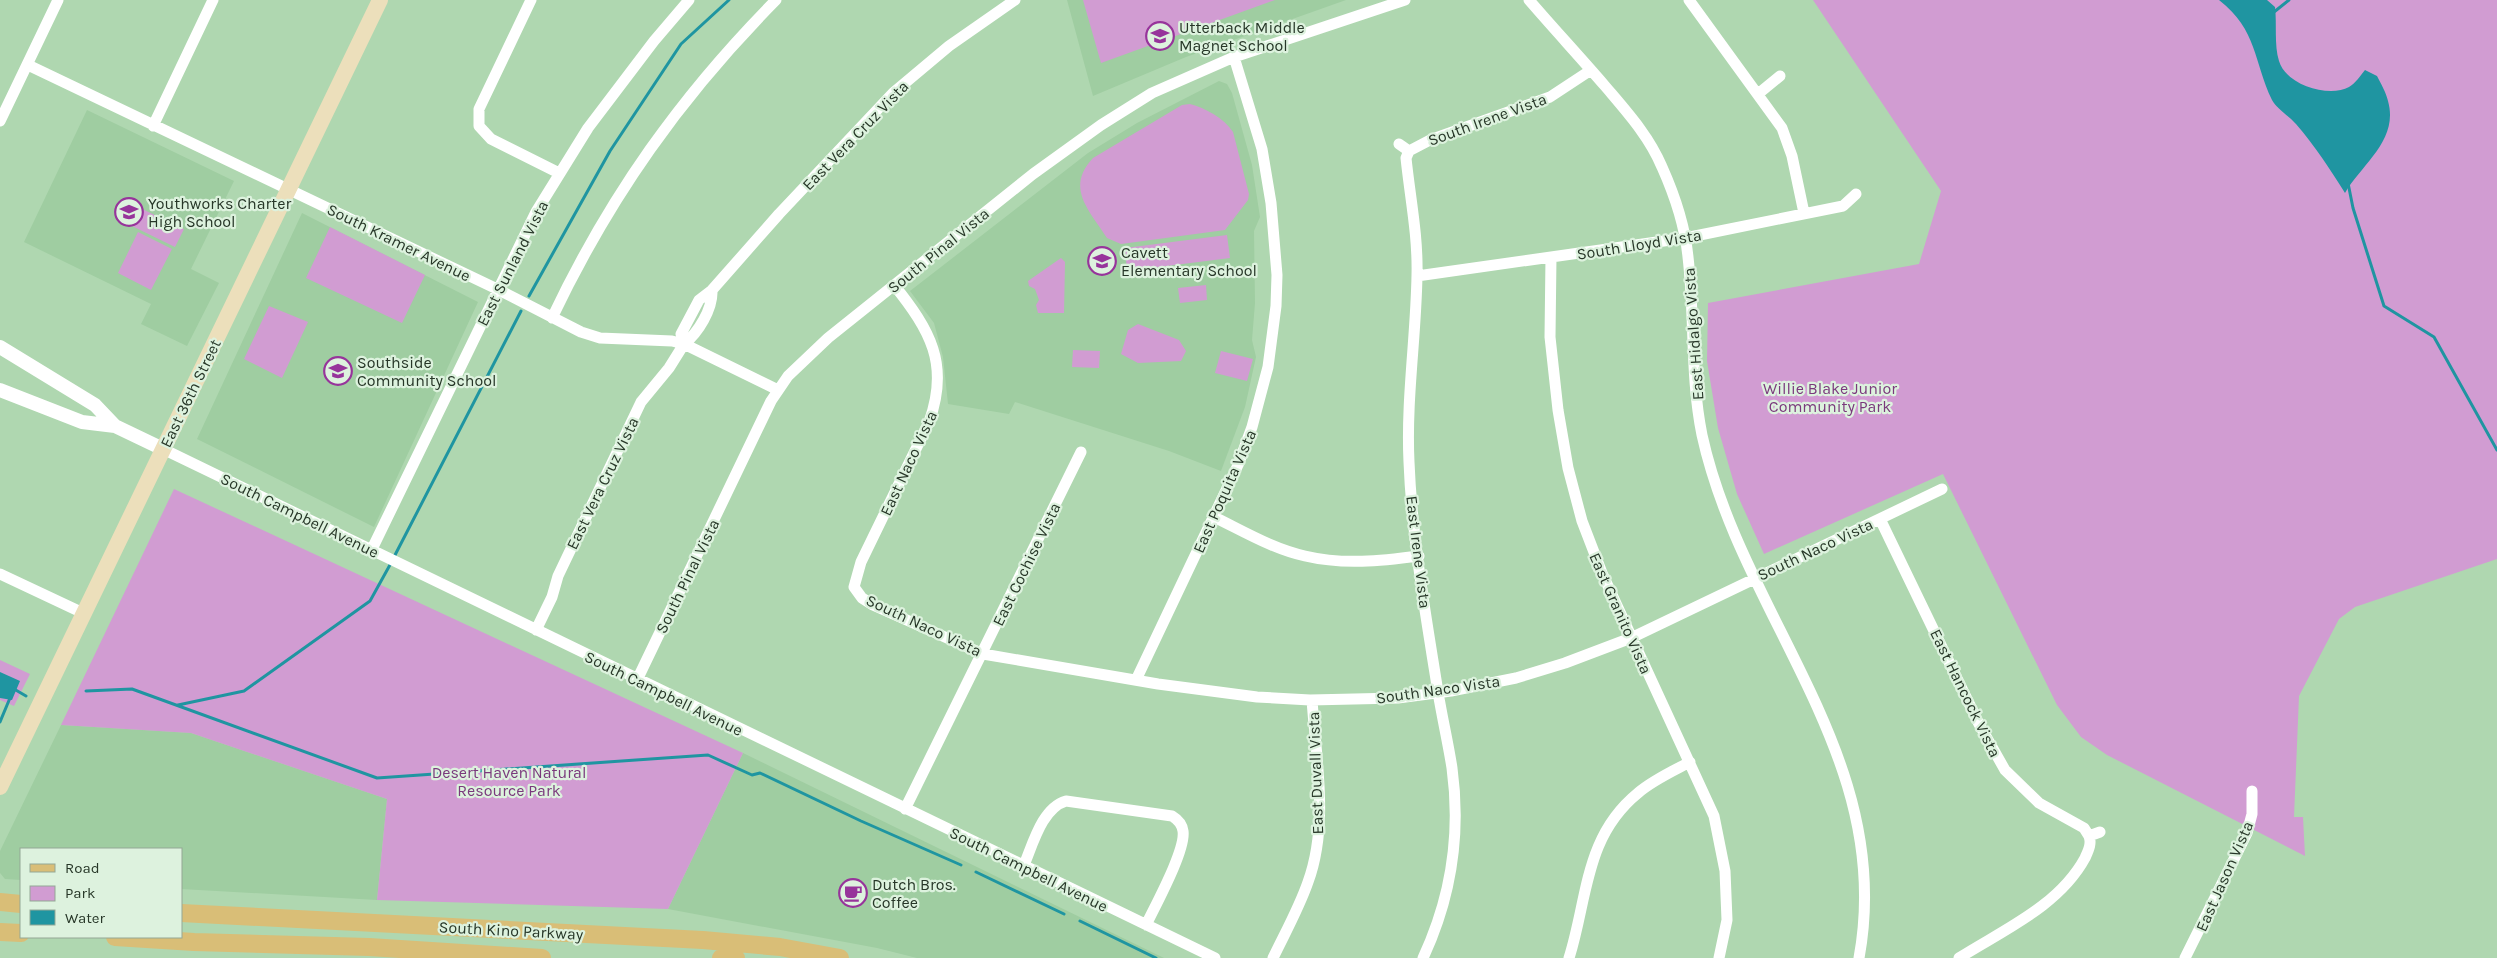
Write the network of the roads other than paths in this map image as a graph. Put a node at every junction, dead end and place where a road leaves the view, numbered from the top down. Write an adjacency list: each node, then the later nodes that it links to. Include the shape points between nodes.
1 (58, 0): 12 (street)
2 (213, 0): 17 (street)
3 (380, 0): 20 (main road, East 36th Street)
4 (531, 0): 19 (street, via 479,109 479,126 491,139)
5 (689, 0): 19 (street, East Sunland Vista, via 618,86)
6 (776, 0): 28 (street, via 708,72 656,138 600,226)
7 (1015, 0): 29 (street, East Vera Cruz Vista, via 949,46 893,93 700,300 681,334)
8 (1405, 0): 11 (street, South Pinal Vista)
9 (1529, 0): 13 (street, East Hidalgo Vista)
10 (1689, 0): 15 (street)
11 (1234, 57): 26 (street, South Pinal Vista, via 1152,93 1101,125 1033,174); 37 (street, East Poquita Vista, via 1262,149 1271,203 1276,290 1268,367 1252,427)
12 (28, 65): 16 (street); 17 (street, South Kramer Avenue)
13 (1591, 70): 18 (street, South Irene Vista, via 1550,97); 23 (street, East Hidalgo Vista, via 1650,143 1678,205)
14 (1780, 76): 15 (street)
15 (1758, 94): 22 (street, via 1788,142)
16 (0, 121)
17 (153, 126): 20 (street, South Kramer Avenue)
18 (1404, 148): 25 (street, East Irene Vista, via 1415,217)
19 (559, 173): 27 (street, East Sunland Vista)
20 (288, 189): 27 (street, South Kramer Avenue); 34 (main road, East 36th Street)
21 (1856, 194): 22 (street, South Lloyd Vista, via 1843,206)
22 (1804, 213): 23 (street, South Lloyd Vista)
23 (1685, 238): 24 (street, South Lloyd Vista); 42 (street, East Hidalgo Vista, via 1691,289 1692,360 1702,434 1730,522)
24 (1551, 257): 25 (street, South Lloyd Vista); 46 (street, East Granito Vista, via 1550,337 1568,468 1582,521)
25 (1417, 276): 40 (street, East Irene Vista, via 1408,425 1412,507)
26 (894, 285): 32 (street, South Pinal Vista, via 828,338); 43 (street, East Naco Vista, via 930,338 936,362 935,405)
27 (497, 289): 28 (street, South Kramer Avenue); 39 (street, East Sunland Vista)
28 (552, 318): 29 (street, South Kramer Avenue, via 600,338)
29 (684, 344): 32 (street, South Kramer Avenue); 45 (street, East Vera Cruz Vista, via 670,368 641,402 558,576)
30 (0, 347): 33 (street, South Campbell Avenue, via 95,405)
31 (0, 390): 33 (street, South Campbell Avenue, via 82,422)
32 (778, 390): 48 (street, South Pinal Vista)
33 (115, 426): 34 (street, South Campbell Avenue)
34 (163, 449): 39 (street, South Campbell Avenue); 44 (main road, East 36th Street)
35 (1080, 452): 47 (street, East Cochise Vista)
36 (1942, 489): 38 (street, South Naco Vista)
37 (1214, 517): 40 (street, via 1303,556 1353,562); 49 (street, East Poquita Vista)
38 (1880, 519): 42 (street, South Naco Vista); 74 (street, East Hancock Vista, via 1979,724 2005,770 2038,803 2095,834 2070,880 2053,898)
39 (372, 549): 45 (street, South Campbell Avenue)
40 (1419, 556): 50 (street, East Irene Vista)
41 (0, 574): 44 (street)
42 (1755, 578): 46 (street, South Naco Vista); 73 (street, East Hidalgo Vista, via 1831,734 1853,800 1864,885)
43 (849, 589): 47 (street, South Naco Vista, via 873,605)
44 (83, 613): 53 (main road, East 36th Street)
45 (536, 630): 48 (street, South Campbell Avenue)
46 (1631, 638): 50 (street, South Naco Vista, via 1516,678); 52 (street, East Granito Vista)
47 (982, 654): 49 (street, South Naco Vista); 55 (street, East Cochise Vista)
48 (637, 680): 55 (street, South Campbell Avenue)
49 (1136, 680): 51 (street, South Naco Vista, via 1257,697)
50 (1438, 692): 51 (street, South Naco Vista, via 1398,698); 70 (street, East Irene Vista, via 1452,768 1455,830 1449,886)
51 (1312, 700): 69 (street, East Duvall Vista, via 1318,771 1318,841 1308,881)
52 (1690, 762): 71 (street, via 1638,792 1609,824 1590,864); 72 (street, East Granito Vista, via 1714,816 1725,871 1727,920)
53 (0, 784)
54 (2252, 792): 75 (street, East Jason Vista, via 2252,814 2247,833)
55 (905, 809): 56 (street, South Campbell Avenue)
56 (1024, 865): 58 (street, South Campbell Avenue); 58 (street, via 1048,813 1066,801 1165,814 1187,823 1181,846)
57 (182, 913): 63 (main road, South Kino Parkway, via 703,940 744,943)
58 (1146, 925): 68 (street, South Campbell Avenue)
59 (0, 932): 60 (main road)
60 (20, 933)
61 (131, 938): 62 (main road, South Kino Parkway)
62 (369, 953): 64 (main road, South Kino Parkway)
63 (814, 956): 67 (main road, South Kino Parkway)
64 (542, 958)
65 (721, 958): 66 (main road)
66 (736, 958)
67 (840, 958)
68 (1214, 958)
69 (1273, 958)
70 (1423, 958)
71 (1569, 958)
72 (1719, 958)
73 (1859, 958)
74 (1959, 958)
75 (2185, 958)

